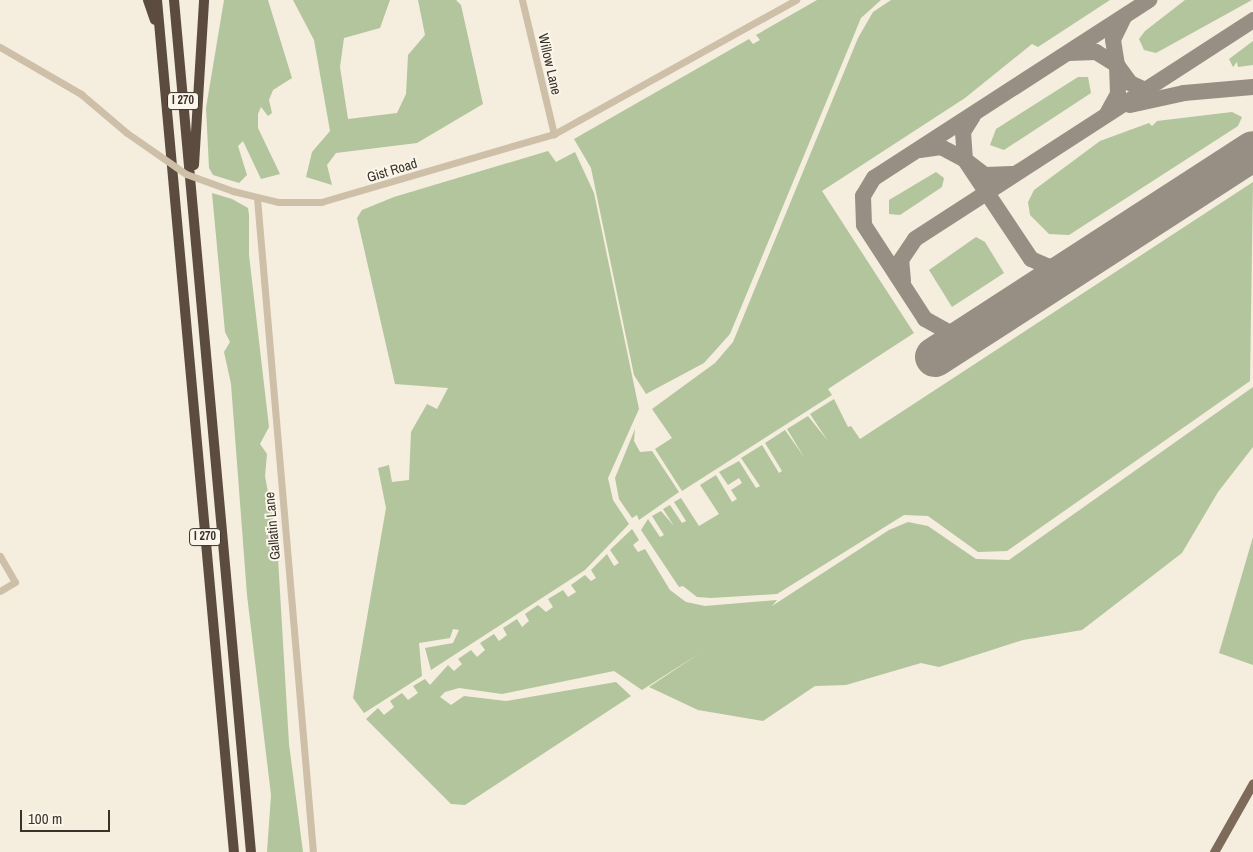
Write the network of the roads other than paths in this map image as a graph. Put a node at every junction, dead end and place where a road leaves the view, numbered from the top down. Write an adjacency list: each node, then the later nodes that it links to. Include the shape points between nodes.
1 (148, 0): 7 (highway)
2 (157, 0): 7 (highway, I 270)
3 (174, 0): 11 (highway, I 270)
4 (204, 0): 11 (highway)
5 (522, 0): 9 (street, Willow Lane)
6 (796, 0): 9 (street, Gist Road)
7 (160, 34): 15 (highway, I 270)
8 (0, 47): 10 (street, Gist Road, bridge, via 82,94 127,133 186,174)
9 (554, 134): 10 (street, Gist Road, via 321,202)
10 (257, 198): 17 (street, Gallatin Lane)
11 (192, 201): 16 (highway, I 270)
12 (0, 556): 13 (street, via 15,582)
13 (0, 591)
14 (1253, 783): 18 (main road)
15 (234, 852)
16 (251, 852)
17 (313, 852)
18 (1214, 852)

